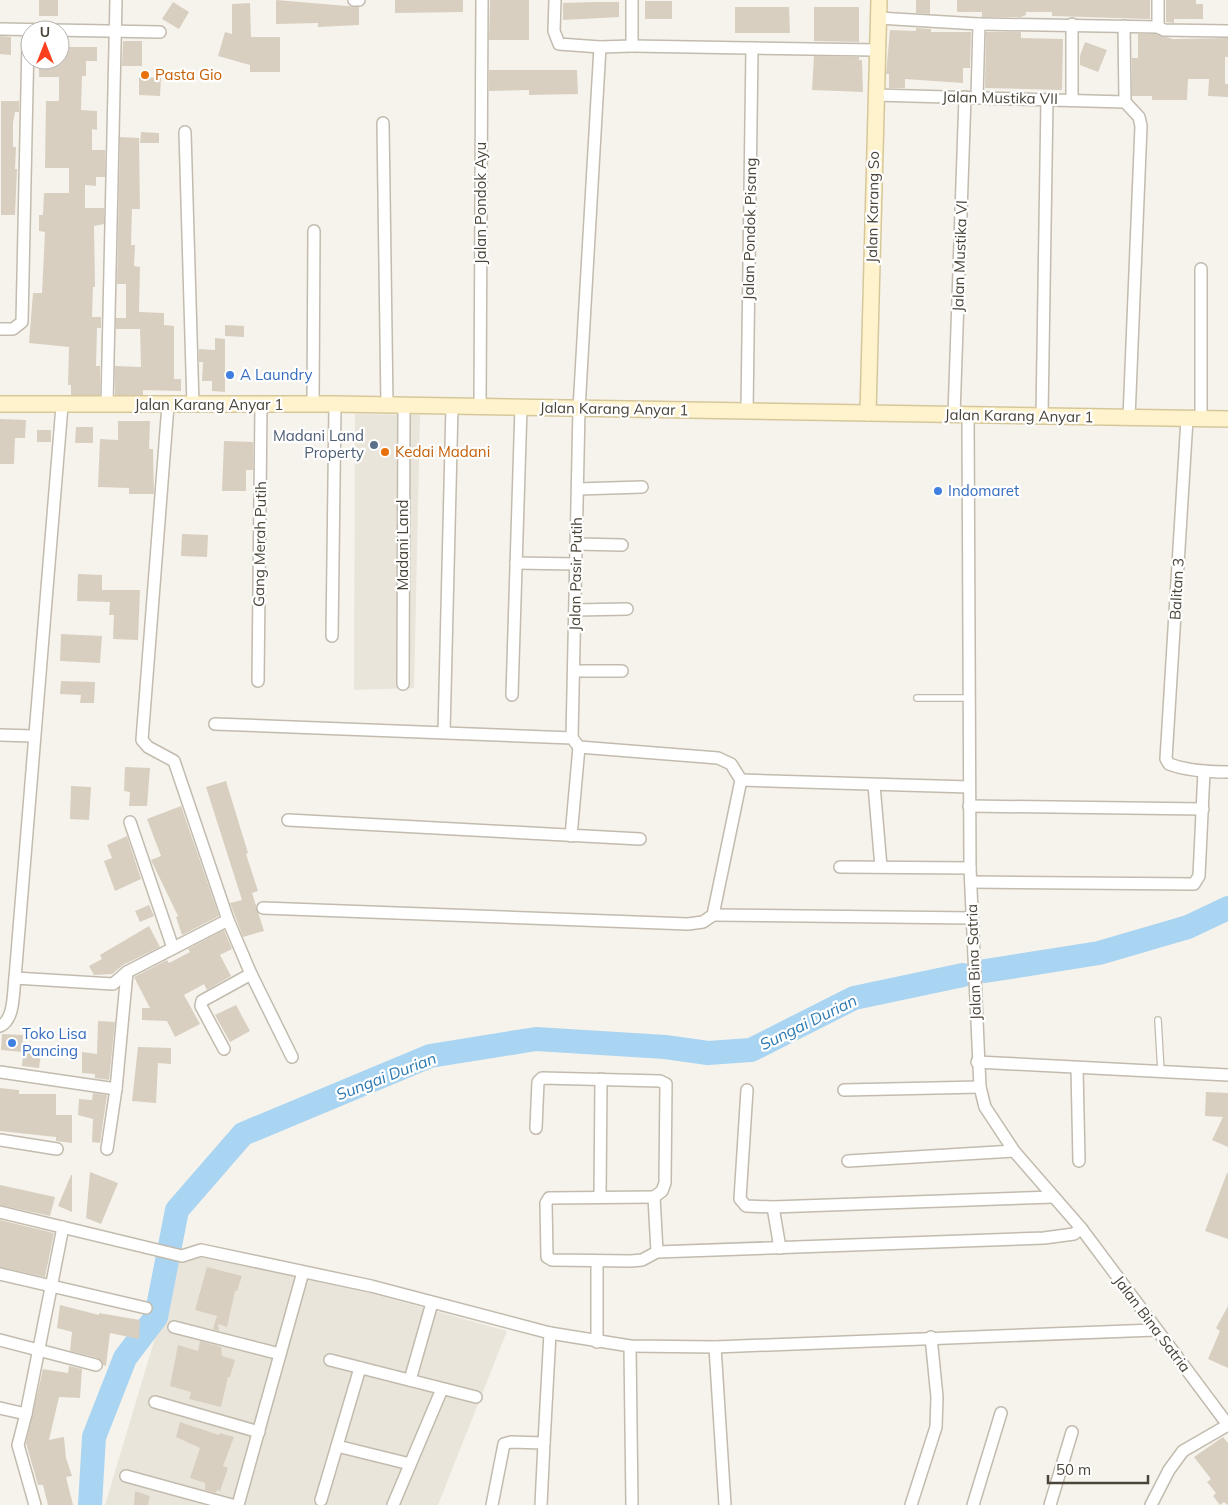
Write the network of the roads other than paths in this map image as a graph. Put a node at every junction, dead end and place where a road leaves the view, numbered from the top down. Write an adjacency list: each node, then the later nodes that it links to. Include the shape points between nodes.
1 (116, 0): 15 (street)
2 (354, 0): 3 (street)
3 (358, 0)
4 (482, 0): 45 (street, Jalan Pondok Ayu)
5 (555, 0): 19 (street, via 554,31 559,44)
6 (632, 0): 18 (street)
7 (878, 0): 9 (main road, Jalan Karang So)
8 (1158, 0): 13 (street)
9 (878, 18): 10 (street); 21 (main road, Jalan Karang So)
10 (979, 24): 11 (street); 25 (street)
11 (1072, 24): 12 (street); 27 (street)
12 (1124, 26): 13 (street); 28 (street)
13 (1158, 27): 16 (street, via 1164,30)
14 (0, 28): 15 (street)
15 (115, 31): 17 (street); 35 (street)
16 (1228, 31)
17 (160, 32)
18 (632, 46): 19 (street); 20 (street)
19 (600, 47): 47 (street, Jalan Pasir Putih)
20 (752, 48): 21 (street); 48 (street, Jalan Pondok Pisang)
21 (876, 50): 23 (main road, Jalan Karang So)
22 (27, 70): 33 (street, via 22,322 14,329)
23 (876, 95): 24 (street, Jalan Mustika VII); 49 (main road, Jalan Karang So)
24 (965, 97): 25 (street, Jalan Mustika VII); 50 (street, Jalan Mustika VI)
25 (977, 98): 26 (street, Jalan Mustika VII)
26 (1047, 100): 27 (street, Jalan Mustika VII); 51 (street)
27 (1072, 100): 28 (street, Jalan Mustika VII)
28 (1125, 102): 52 (street, via 1139,117 1141,126)
29 (384, 123): 40 (street)
30 (185, 132): 38 (street)
31 (314, 231): 39 (street)
32 (1201, 269): 53 (street, Balitan 3)
33 (0, 328)
34 (0, 404): 41 (main road, Jalan Karang Anyar 1)
35 (107, 404): 37 (main road, Jalan Karang Anyar 1); 41 (main road, Jalan Karang Anyar 1)
36 (335, 404): 39 (main road, Jalan Karang Anyar 1); 40 (main road, Jalan Karang Anyar 1); 63 (street)
37 (168, 405): 38 (main road, Jalan Karang Anyar 1); 94 (street, via 142,740 148,747 174,761)
38 (193, 405): 42 (main road, Jalan Karang Anyar 1)
39 (314, 405): 42 (main road, Jalan Karang Anyar 1)
40 (388, 405): 43 (main road, Jalan Karang Anyar 1)
41 (62, 406): 74 (street)
42 (261, 406): 66 (street, Gang Merah Putih)
43 (404, 406): 44 (main road, Jalan Karang Anyar 1); 67 (street, Madani Land)
44 (452, 406): 45 (main road, Jalan Karang Anyar 1); 72 (street)
45 (480, 407): 46 (main road, Jalan Karang Anyar 1)
46 (521, 407): 47 (main road, Jalan Karang Anyar 1); 59 (street)
47 (579, 409): 48 (main road, Jalan Karang Anyar 1); 56 (street, Jalan Pasir Putih)
48 (747, 411): 49 (main road, Jalan Karang Anyar 1)
49 (868, 413): 50 (main road, Jalan Karang Anyar 1)
50 (962, 415): 51 (main road, Jalan Karang Anyar 1); 70 (street, Jalan Bina Satria)
51 (1042, 416): 52 (main road, Jalan Karang Anyar 1)
52 (1129, 418): 53 (main road, Jalan Karang Anyar 1)
53 (1194, 418): 54 (main road, Jalan Karang Anyar 1); 76 (street, Balitan 3, via 1166,758 1169,764)
54 (1228, 419)
55 (642, 487): 56 (street)
56 (578, 489): 57 (street, Jalan Pasir Putih)
57 (576, 544): 58 (street); 60 (street, Jalan Pasir Putih)
58 (622, 546)
59 (516, 563): 60 (street); 68 (street)
60 (576, 564): 62 (street, Jalan Pasir Putih)
61 (627, 609): 62 (street)
62 (575, 610): 64 (street, Jalan Pasir Putih)
63 (332, 636)
64 (574, 671): 65 (street); 75 (street, Jalan Pasir Putih)
65 (622, 672)
66 (258, 681)
67 (402, 684)
68 (512, 695)
69 (917, 698): 70 (lane)
70 (969, 698): 80 (street, Jalan Bina Satria)
71 (215, 724): 72 (street)
72 (444, 732): 75 (street)
73 (0, 735): 74 (street)
74 (33, 736): 98 (street)
75 (576, 743): 78 (street, via 718,758 731,764); 85 (street, Jalan Pasir Putih)
76 (1204, 771): 77 (street); 82 (street)
77 (1228, 772)
78 (741, 780): 79 (street); 92 (street)
79 (874, 785): 80 (street); 88 (street)
80 (969, 787): 81 (street, Jalan Bina Satria)
81 (969, 806): 82 (street); 89 (street, Jalan Bina Satria)
82 (1203, 809): 90 (street, via 1199,876 1194,884)
83 (288, 820): 85 (street)
84 (130, 822): 95 (street)
85 (571, 836): 86 (street)
86 (640, 839)
87 (840, 868): 88 (street)
88 (880, 868): 89 (street)
89 (970, 868): 90 (street, Jalan Bina Satria)
90 (971, 882): 93 (street, Jalan Bina Satria)
91 (263, 908): 92 (street, via 688,924 703,922)
92 (713, 915): 93 (street)
93 (972, 918): 103 (street, Jalan Bina Satria)
94 (228, 920): 95 (street); 97 (street)
95 (173, 948): 96 (street)
96 (127, 972): 98 (street, via 109,984); 110 (street)
97 (251, 974): 101 (street, via 202,1001 203,1013); 102 (street)
98 (14, 978): 100 (street, via 10,1016)
99 (1158, 1020): 106 (lane)
100 (0, 1026)
101 (224, 1049)
102 (292, 1057)
103 (977, 1062): 104 (street); 109 (street, Jalan Bina Satria)
104 (1077, 1068): 106 (street); 118 (street)
105 (0, 1072): 110 (street)
106 (1161, 1072): 107 (street)
107 (1228, 1075)
108 (601, 1079): 113 (street, via 539,1080); 120 (street); 121 (street, via 660,1080 666,1084 665,1183 662,1191)
109 (980, 1087): 112 (street); 117 (street, Jalan Bina Satria, via 985,1107)
110 (116, 1088): 116 (street)
111 (747, 1090): 123 (street, via 741,1202 746,1206)
112 (844, 1090)
113 (536, 1128)
114 (0, 1140): 115 (street)
115 (57, 1149)
116 (107, 1149)
117 (1014, 1151): 119 (street); 122 (street, Jalan Bina Satria)
118 (1079, 1161)
119 (848, 1162)
120 (600, 1196): 121 (street); 129 (street, via 549,1198 546,1203 547,1257 552,1260)
121 (654, 1197): 128 (street)
122 (1054, 1197): 123 (street); 126 (street, Jalan Bina Satria)
123 (774, 1207): 127 (street)
124 (0, 1212): 125 (street)
125 (63, 1227): 130 (street, via 182,1256 201,1250); 132 (street)
126 (1081, 1228): 127 (street, via 1074,1234 1044,1238); 136 (street, Jalan Bina Satria)
127 (780, 1248): 128 (street)
128 (657, 1252): 129 (street, via 642,1260)
129 (597, 1261): 140 (street)
130 (303, 1272): 133 (street); 144 (street)
131 (0, 1274): 132 (street)
132 (52, 1286): 134 (street); 143 (street)
133 (432, 1303): 137 (street); 148 (street)
134 (146, 1308)
135 (174, 1327): 144 (street)
136 (1155, 1330): 138 (street); 155 (street, Jalan Bina Satria)
137 (550, 1333): 140 (street); 158 (street)
138 (931, 1337): 142 (street); 171 (street, via 938,1413)
139 (0, 1340): 143 (street)
140 (597, 1342): 141 (street)
141 (630, 1346): 142 (street); 169 (street)
142 (715, 1347): 170 (street)
143 (38, 1349): 146 (street); 154 (street)
144 (280, 1354): 156 (street)
145 (330, 1360): 147 (street)
146 (96, 1364)
147 (360, 1368): 148 (street); 159 (street)
148 (410, 1380): 149 (street)
149 (442, 1389): 150 (street); 160 (street)
150 (476, 1397)
151 (155, 1402): 156 (street)
152 (0, 1408): 154 (street)
153 (1001, 1413): 172 (street)
154 (26, 1414): 163 (street, via 18,1445)
155 (1228, 1425): 174 (street, via 1184,1451 1169,1470)
156 (259, 1432): 165 (street)
157 (1072, 1432): 173 (street)
158 (544, 1443): 167 (street, via 504,1444); 168 (street)
159 (337, 1446): 160 (street); 162 (street)
160 (410, 1464): 166 (street)
161 (126, 1476): 164 (street)
162 (321, 1500)
163 (35, 1505)
164 (232, 1505)
165 (238, 1505)
166 (393, 1505)
167 (492, 1505)
168 (541, 1505)
169 (632, 1505)
170 (726, 1505)
171 (911, 1505)
172 (973, 1505)
173 (1050, 1505)
174 (1151, 1505)

